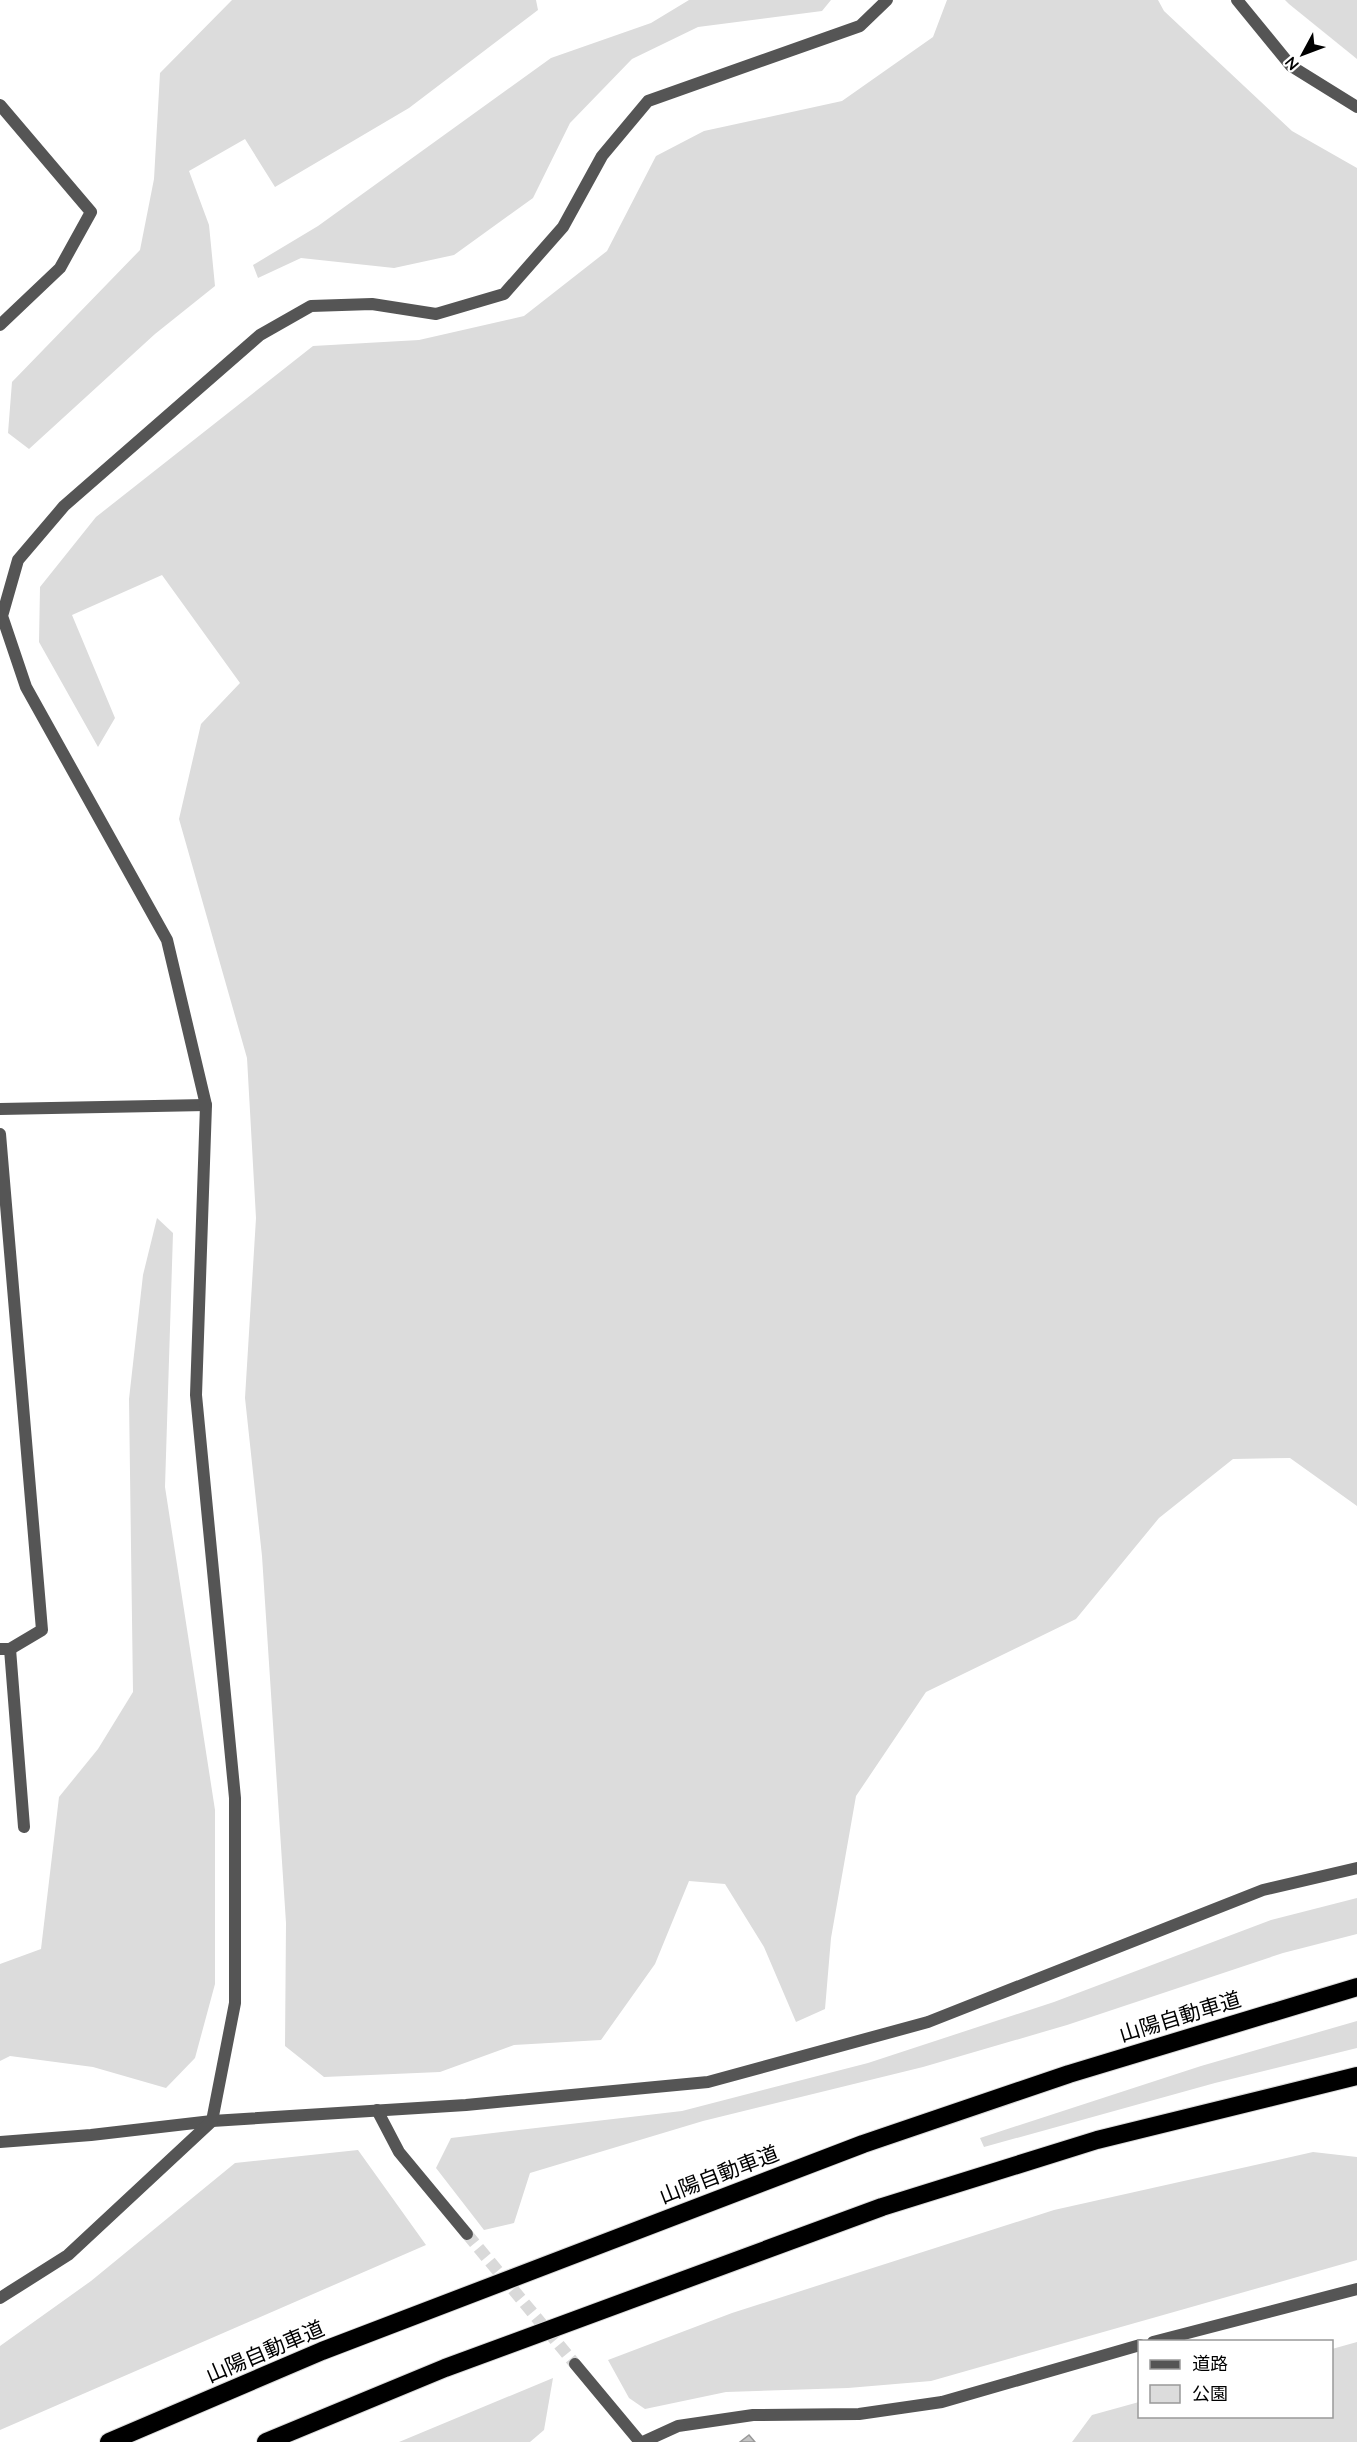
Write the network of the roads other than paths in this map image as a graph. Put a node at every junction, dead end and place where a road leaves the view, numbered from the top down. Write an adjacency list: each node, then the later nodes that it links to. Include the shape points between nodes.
1 (887, 0): 6 (street, via 860,26 648,101 602,156 563,227 504,294 436,315 372,304 310,306 260,335 64,506 18,560 2,616 26,687 167,940)
2 (1237, 0): 4 (street, via 1291,66)
3 (0, 105): 5 (street, via 91,212 60,268)
4 (1357, 107)
5 (0, 324)
6 (206, 1105): 7 (street); 15 (street, via 196,1395 235,1797 235,2003)
7 (0, 1109)
8 (0, 1134): 9 (street, via 42,1630)
9 (5, 1649): 10 (street)
10 (24, 1827)
11 (1357, 1868): 14 (street, via 1263,1890 928,2022 708,2082)
12 (1357, 1987): 23 (highway, 山陽自動車道, via 1069,2074 863,2144 322,2351)
13 (1357, 2076): 24 (highway, via 1097,2140 882,2207 446,2368)
14 (377, 2110): 15 (street); 17 (street, via 399,2152)
15 (212, 2121): 16 (street); 19 (street, via 68,2255)
16 (0, 2142)
17 (467, 2234)
18 (1357, 2289): 20 (street)
19 (0, 2298)
20 (1161, 2340)
21 (1138, 2346): 25 (street, via 942,2402 859,2414 753,2415 678,2426)
22 (575, 2364): 25 (street)
23 (110, 2442)
24 (266, 2442)
25 (642, 2442)

